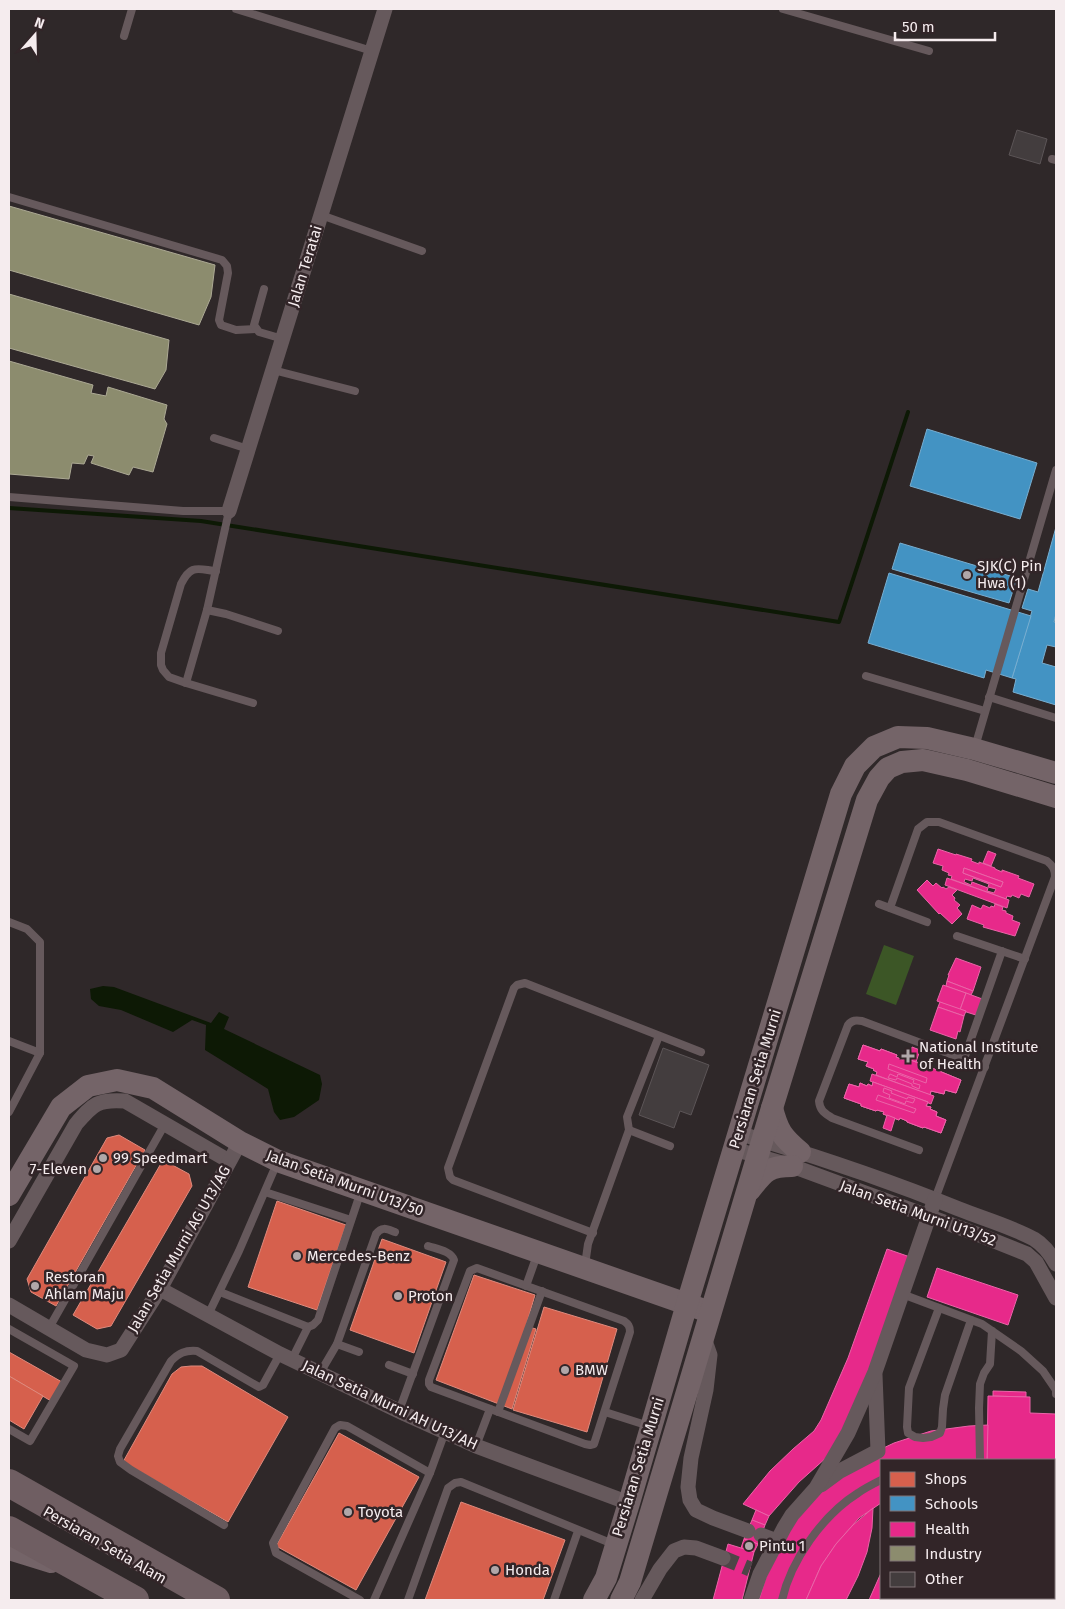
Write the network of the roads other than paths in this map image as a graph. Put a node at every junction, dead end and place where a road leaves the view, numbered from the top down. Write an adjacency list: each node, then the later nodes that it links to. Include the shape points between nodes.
1 (132, 9): 5 (lane)
2 (236, 9): 7 (lane)
3 (385, 9): 7 (street, Jalan Teratai)
4 (783, 9): 6 (lane)
5 (124, 36)
6 (929, 50)
7 (372, 51): 9 (street, Jalan Teratai)
8 (9, 197): 12 (lane, via 222,260 228,273 221,325 236,330)
9 (321, 215): 10 (lane); 13 (street, Jalan Teratai)
10 (422, 250)
11 (264, 289): 12 (lane, via 254,325)
12 (256, 330): 13 (lane)
13 (283, 339): 14 (street, Jalan Teratai)
14 (273, 370): 15 (lane); 17 (street, Jalan Teratai)
15 (354, 391)
16 (214, 438): 17 (lane)
17 (248, 449): 20 (street, Jalan Teratai)
18 (1056, 470): 26 (lane)
19 (9, 497): 20 (lane)
20 (227, 517): 21 (lane)
21 (216, 570): 22 (lane); 25 (lane, via 193,569 186,574 162,647 160,659 163,670)
22 (207, 610): 23 (lane); 25 (lane)
23 (278, 631)
24 (866, 676): 28 (lane)
25 (186, 683): 27 (lane)
26 (989, 697): 28 (lane); 29 (lane)
27 (253, 703)
28 (985, 711): 30 (lane)
29 (1056, 718)
30 (971, 760): 31 (street, Persiaran Setia Murni); 32 (street, Persiaran Setia Murni); 46 (street, Persiaran Setia Murni, via 902,762 888,768 879,778 867,800); 50 (street, Persiaran Setia Murni, via 927,738 898,737 874,747 854,766 841,794)
31 (1056, 773)
32 (1056, 797)
33 (879, 904): 34 (lane)
34 (890, 908): 36 (lane); 39 (lane, via 918,829 927,822 939,822 1047,861 1053,866 1055,877)
35 (9, 922): 43 (lane, via 27,928 40,942)
36 (926, 922)
37 (957, 936): 38 (lane)
38 (1002, 951): 39 (lane); 44 (lane)
39 (1025, 959): 45 (lane)
40 (659, 1036): 42 (lane); 49 (lane, via 627,1116); 65 (lane, via 525,983 517,985 448,1168 453,1180)
41 (9, 1042): 43 (lane)
42 (701, 1052)
43 (40, 1053): 47 (lane)
44 (964, 1059): 45 (lane); 53 (lane, via 862,1021 850,1022 845,1029 819,1102 820,1108 832,1118)
45 (985, 1067): 61 (lane)
46 (772, 1108): 52 (street, Persiaran Setia Murni); 55 (street, via 779,1129)
47 (9, 1112)
48 (165, 1124): 54 (street); 66 (street, via 125,1101 108,1100 89,1108 76,1124); 87 (lane)
49 (629, 1130): 51 (lane); 65 (lane)
50 (736, 1141): 52 (street, Jalan Setia Murni U13/52); 67 (street, Persiaran Setia Murni)
51 (670, 1146)
52 (760, 1148): 55 (street, Jalan Setia Murni U13/52); 60 (street, Persiaran Setia Murni)
53 (919, 1150)
54 (235, 1151): 56 (street, Jalan Setia Murni U13/50); 59 (street, Jalan Setia Murni U13/50, via 153,1088 117,1080 88,1086 61,1107); 73 (street, Jalan Setia Murni AG U13/AG)
55 (796, 1159): 60 (street, via 768,1170); 61 (street, Jalan Setia Murni U13/52); 62 (street, Jalan Setia Murni U13/52)
56 (278, 1161): 57 (street, Jalan Setia Murni U13/50); 58 (lane)
57 (361, 1190): 63 (lane); 69 (street, Jalan Setia Murni U13/50)
58 (265, 1192): 63 (lane); 76 (lane)
59 (9, 1195)
60 (746, 1196): 82 (street, Persiaran Setia Murni)
61 (934, 1199): 62 (street); 70 (street, Jalan Setia Murni U13/52, via 1034,1239 1045,1247)
62 (928, 1216): 77 (street); 78 (street, Jalan Setia Murni U13/52, via 1026,1254 1036,1262)
63 (351, 1220): 85 (lane, via 318,1320)
64 (395, 1232): 90 (lane, via 383,1228 376,1234)
65 (593, 1233): 71 (lane)
66 (9, 1241)
67 (706, 1245): 74 (street, via 676,1281); 79 (street, Persiaran Setia Murni)
68 (428, 1246): 97 (lane, via 449,1254 454,1260)
69 (538, 1252): 71 (street, Jalan Setia Murni U13/50); 72 (lane)
70 (1056, 1264)
71 (585, 1268): 74 (street, Jalan Setia Murni U13/50)
72 (526, 1286): 75 (lane); 99 (lane, via 477,1268 470,1271 429,1380 431,1387)
73 (160, 1289): 83 (street, Jalan Setia Murni AH U13/AH); 87 (street, Jalan Setia Murni AG U13/AG, via 121,1350 107,1355 86,1350)
74 (645, 1289): 79 (street, Jalan Setia Murni U13/50); 94 (street, via 667,1314 671,1338)
75 (542, 1291): 101 (lane); 102 (lane, via 624,1321 630,1327)
76 (220, 1292): 83 (lane); 85 (lane)
77 (902, 1294): 81 (lane); 95 (street)
78 (1056, 1298)
79 (687, 1304): 82 (street, Jalan Setia Murni U13/50); 94 (street, Persiaran Setia Murni)
80 (9, 1305): 87 (street, Jalan Setia Murni AG U13/AG)
81 (939, 1308): 84 (lane); 84 (lane, via 909,1388 908,1433 915,1437 931,1437 940,1432 945,1395)
82 (711, 1313): 89 (street, Persiaran Setia Murni)
83 (208, 1315): 92 (street, Jalan Setia Murni AH U13/AH)
84 (971, 1320): 88 (lane)
85 (308, 1327): 92 (lane)
86 (9, 1328): 104 (lane, via 74,1366 30,1441)
87 (49, 1328)
88 (992, 1331): 98 (lane, via 1043,1371); 107 (lane, via 990,1364 980,1384)
89 (704, 1338): 117 (street, via 710,1355 691,1458 690,1500 696,1510 713,1518); 130 (street, Persiaran Setia Murni, via 630,1582)
90 (337, 1344): 91 (lane); 96 (lane)
91 (359, 1352)
92 (286, 1357): 96 (street, Jalan Setia Murni AH U13/AH); 114 (lane, via 259,1387 196,1351 187,1350 179,1354 171,1361 120,1449 120,1462 131,1470)
93 (389, 1365): 97 (lane)
94 (669, 1365): 103 (street, Persiaran Setia Murni)
95 (875, 1372): 111 (street, via 848,1433); 111 (street, via 878,1451)
96 (320, 1373): 100 (street, Jalan Setia Murni AH U13/AH)
97 (412, 1374): 100 (lane)
98 (1056, 1394)
99 (490, 1409): 101 (lane); 106 (lane)
100 (399, 1411): 105 (street, Jalan Setia Murni AH U13/AH)
101 (498, 1412): 102 (lane, via 590,1445 596,1440)
102 (605, 1412): 103 (lane)
103 (651, 1426): 113 (street, Persiaran Setia Murni)
104 (9, 1429)
105 (445, 1432): 106 (street, Jalan Setia Murni AH U13/AH); 108 (lane)
106 (476, 1446): 113 (street, Jalan Setia Murni AH U13/AH)
107 (980, 1459)
108 (430, 1473): 125 (lane, via 347,1426 335,1428 273,1542 276,1553); 126 (lane)
109 (880, 1481): 133 (lane, via 857,1493 824,1523 793,1567)
110 (9, 1483): 124 (highway)
111 (816, 1488): 117 (street, via 792,1514)
112 (9, 1490): 123 (highway, Persiaran Setia Alam)
113 (629, 1503): 118 (street, Persiaran Setia Murni)
114 (224, 1524)
115 (9, 1530): 121 (highway)
116 (578, 1531): 118 (lane); 127 (lane, via 462,1482 455,1483 448,1488); 128 (lane)
117 (776, 1540): 132 (street, via 755,1571)
118 (615, 1545): 129 (street, Persiaran Setia Murni, via 606,1578)
119 (9, 1550): 121 (street)
120 (723, 1558): 131 (street, via 696,1548 684,1547 674,1551)
121 (94, 1577): 122 (highway)
122 (135, 1600)
123 (202, 1600)
124 (216, 1600)
125 (360, 1600)
126 (374, 1600)
127 (408, 1600)
128 (554, 1600)
129 (594, 1600)
130 (621, 1600)
131 (642, 1600)
132 (751, 1600)
133 (782, 1600)

